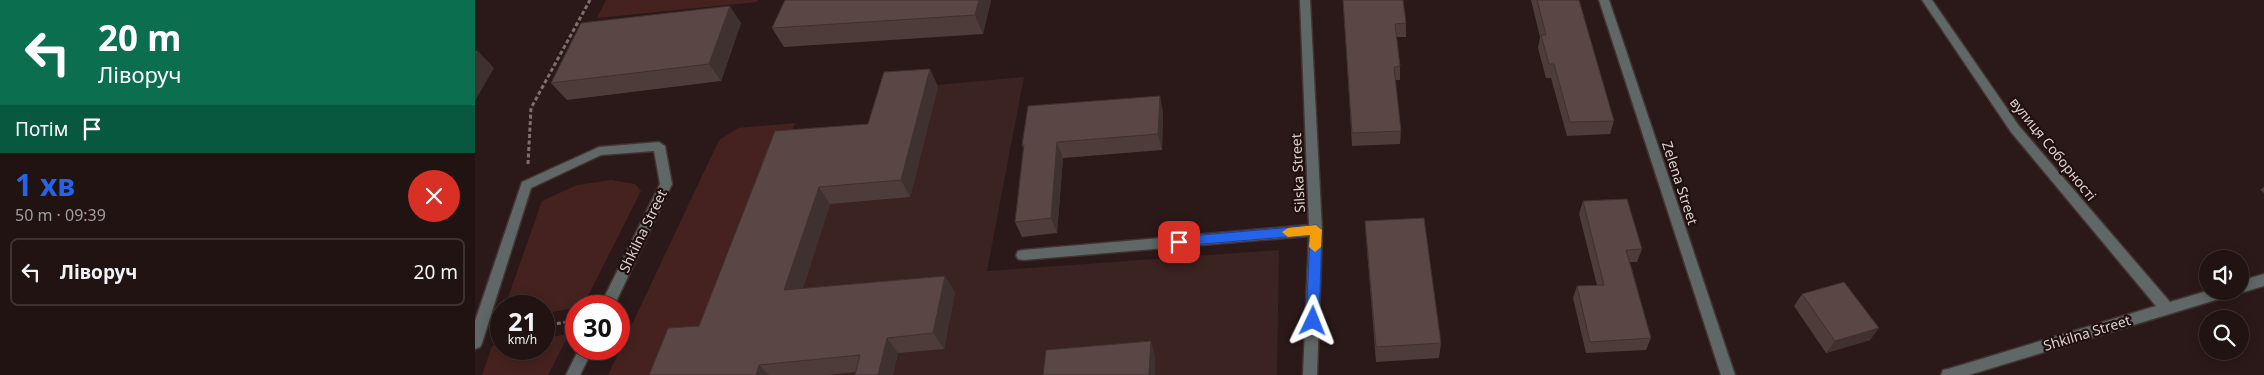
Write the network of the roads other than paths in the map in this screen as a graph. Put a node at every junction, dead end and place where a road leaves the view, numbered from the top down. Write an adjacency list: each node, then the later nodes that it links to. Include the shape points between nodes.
1 (1305, 0): 4 (street, Silska Street)
2 (1604, 0): 15 (street, Zelena Street)
3 (1927, 0): 10 (street, вулиця Соборності, via 2015,129)
4 (1316, 230): 5 (street); 14 (street, Silska Street)
5 (1023, 255)
6 (2264, 280): 7 (street)
7 (2249, 284)
8 (612, 295): 11 (street, Shkilna Street, via 665,184 659,146 599,151 527,185)
9 (2199, 299): 10 (street, Shkilna Street)
10 (2167, 309): 16 (street, Shkilna Street)
11 (475, 343)
12 (580, 360): 13 (street)
13 (573, 375)
14 (1310, 375)
15 (1728, 375)
16 (1948, 375)

